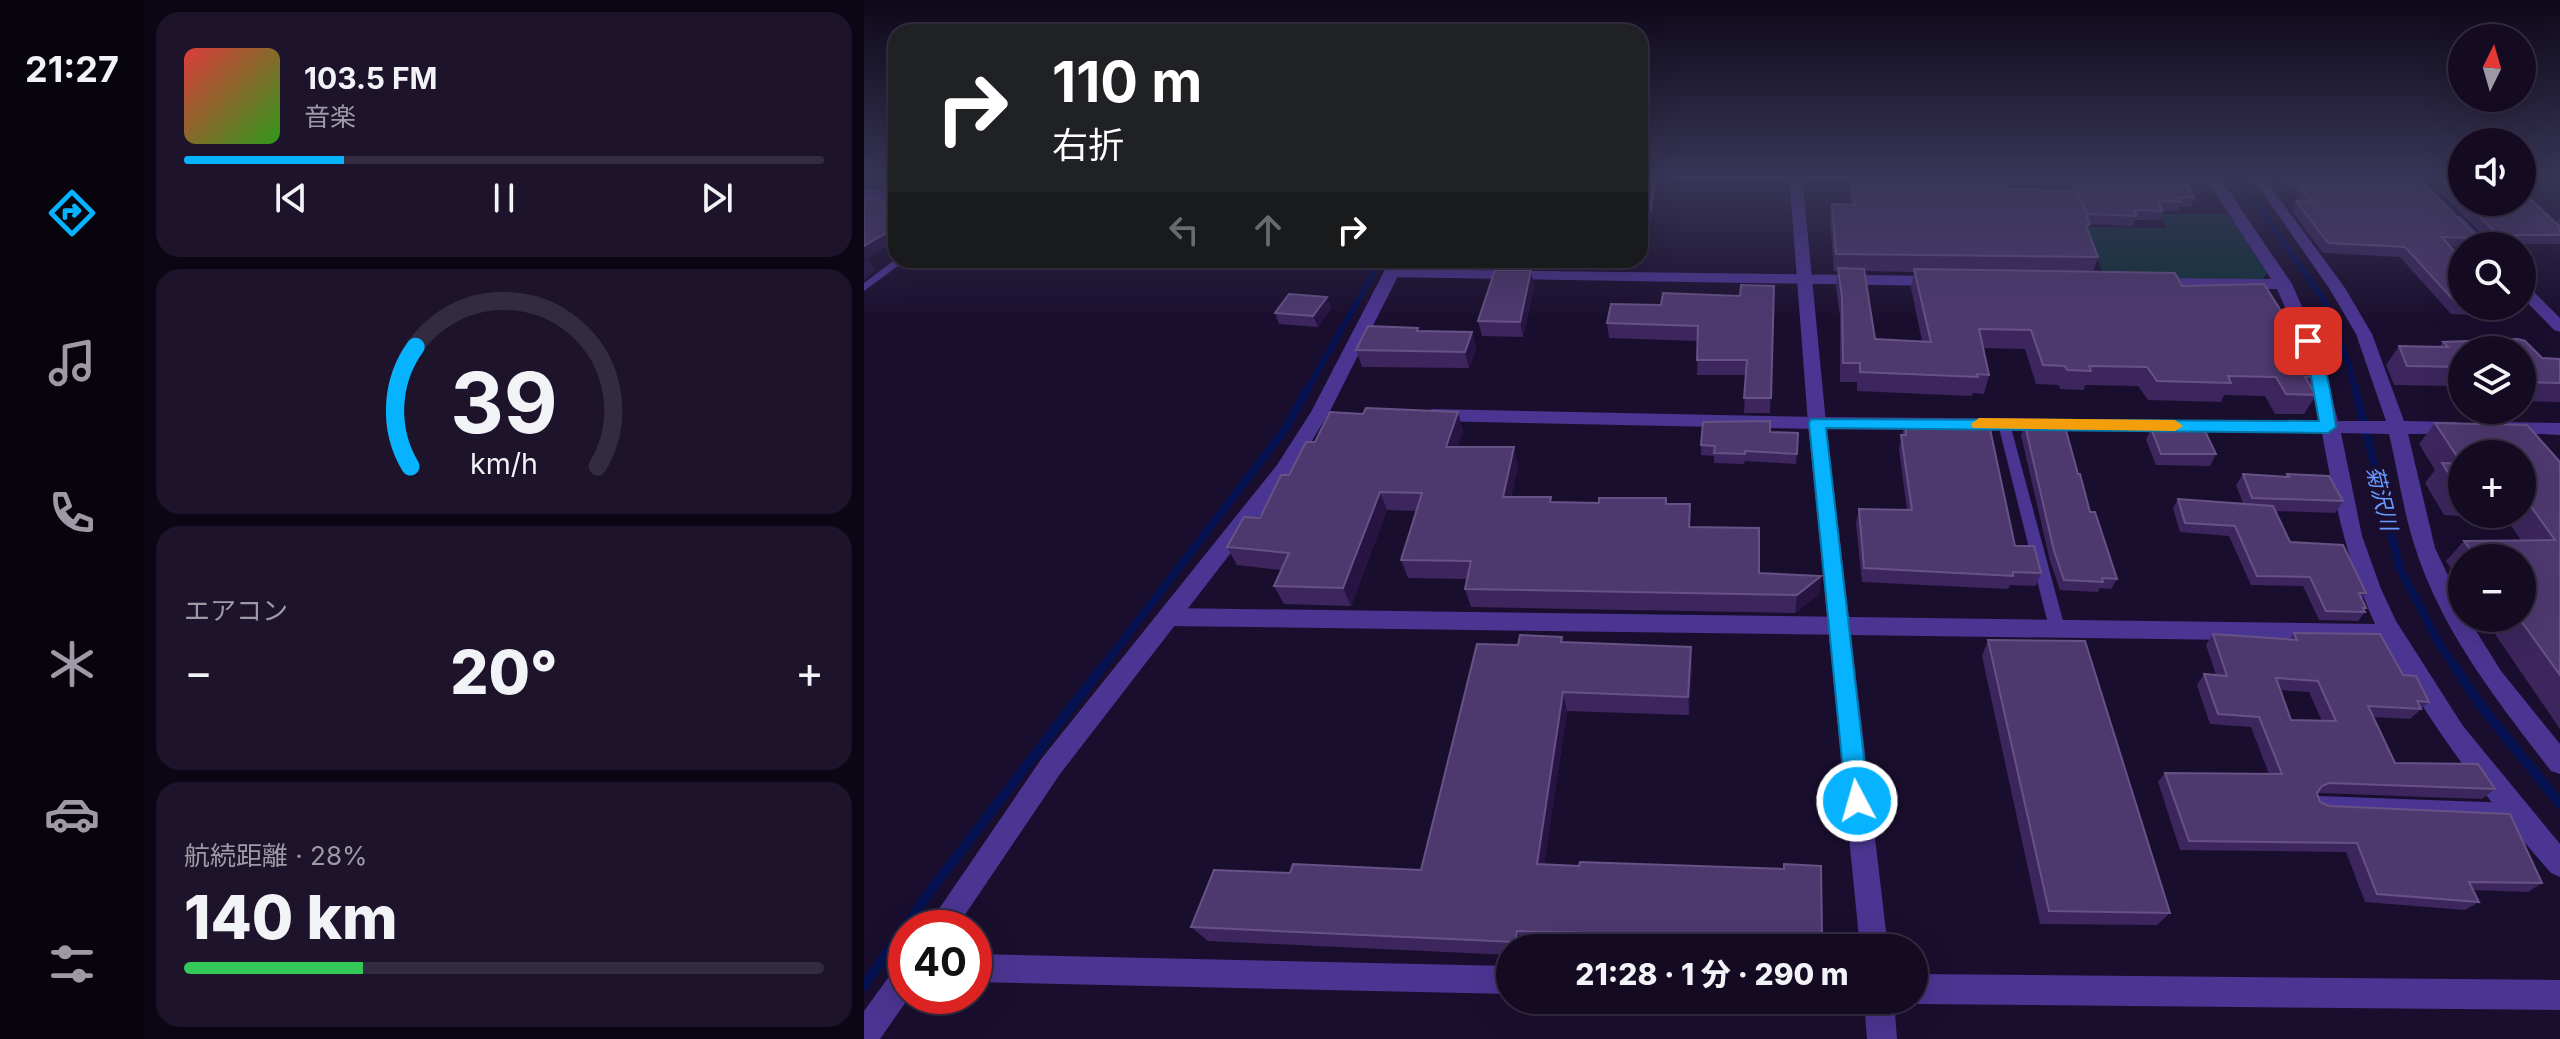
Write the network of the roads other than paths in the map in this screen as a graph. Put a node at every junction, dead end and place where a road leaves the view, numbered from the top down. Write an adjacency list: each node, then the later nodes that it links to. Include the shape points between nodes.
1 (1799, 223): 7 (street)
2 (2243, 223): 10 (street)
3 (2291, 223): 18 (street, via 2364,334)
4 (890, 268): 11 (lane)
5 (1394, 268): 20 (street, via 1328,413)
6 (1426, 268): 7 (street)
7 (1804, 280): 8 (street); 15 (street)
8 (1964, 281)
9 (2140, 283): 10 (street)
10 (2284, 284): 17 (street, via 2298,309)
11 (864, 288)
12 (2536, 302): 13 (street)
13 (2560, 327)
14 (1414, 415): 15 (street)
15 (1817, 423): 16 (street); 21 (street)
16 (2004, 424): 17 (street); 22 (lane)
17 (2338, 427): 18 (street); 23 (street, via 2352,539)
18 (2390, 428): 19 (street); 24 (street, via 2425,548 2464,633)
19 (2560, 429)
20 (1168, 617): 21 (street); 28 (street, via 1051,766)
21 (1838, 624): 22 (street); 29 (street)
22 (2057, 628): 23 (street)
23 (2392, 633): 26 (street)
24 (2560, 763)
25 (2319, 804): 26 (lane)
26 (2512, 812): 27 (street)
27 (2560, 864)
28 (952, 910)
29 (1872, 934)
30 (992, 968): 31 (street)
31 (1496, 980)
32 (1928, 989): 33 (street)
33 (2560, 995)
34 (888, 1002): 36 (street)
35 (1880, 1014): 37 (street)
36 (864, 1036)
37 (1882, 1039)

